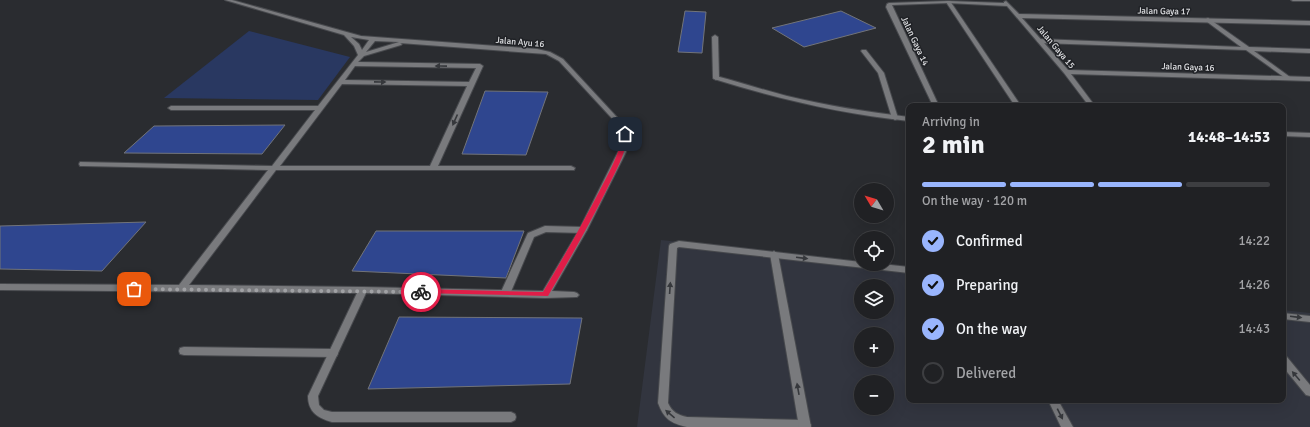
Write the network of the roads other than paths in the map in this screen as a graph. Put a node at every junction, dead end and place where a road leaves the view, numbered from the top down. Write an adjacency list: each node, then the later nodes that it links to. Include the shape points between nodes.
1 (227, 0): 10 (street, Jalan Ayu 16)
2 (1004, 0): 6 (street, Jalan Gaya 15)
3 (1293, 0): 4 (street)
4 (1310, 0)
5 (948, 2): 6 (street, Jalan Gaya 14); 25 (street, Jalan Gaya 14, via 889,4); 26 (street)
6 (1008, 5): 7 (street, Jalan Gaya 15)
7 (1018, 16): 8 (street, Jalan Gaya 17); 13 (street, Jalan Gaya 15)
8 (1208, 20): 9 (street, Jalan Gaya 17); 15 (street)
9 (1310, 23)
10 (340, 33): 12 (street, Jalan Ayu 16); 18 (street, via 357,45)
11 (715, 37): 30 (street, via 716,78 789,97)
12 (373, 39): 14 (street, Jalan Ayu 16); 18 (street)
13 (1040, 41): 15 (street); 20 (street, Jalan Gaya 15)
14 (417, 43): 18 (street, via 388,46); 38 (street, Jalan Ayu 16, via 537,51 556,56 623,127 625,142 622,152)
15 (1248, 49): 17 (street); 21 (street)
16 (864, 51): 30 (street, via 881,73)
17 (1310, 51)
18 (361, 56): 19 (street)
19 (355, 64): 23 (street); 24 (street, one-way to 19, via 480,66)
20 (1066, 72): 21 (street, Jalan Gaya 16); 27 (street, Jalan Gaya 15)
21 (1288, 78): 22 (street, Jalan Gaya 16)
22 (1310, 79)
23 (341, 82): 24 (street, one-way to 24); 29 (street)
24 (470, 84): 36 (street, one-way to 36)
25 (935, 103)
26 (1016, 103)
27 (1090, 103)
28 (171, 108): 29 (street)
29 (321, 108): 35 (street)
30 (896, 118): 31 (street)
31 (906, 119)
32 (1286, 134): 33 (street)
33 (1310, 135)
34 (83, 164): 35 (street)
35 (274, 168): 36 (street); 42 (street)
36 (433, 168): 37 (street)
37 (571, 168)
38 (583, 230): 44 (street, via 545,229 531,235); 45 (street, Jalan Ayu 16)
39 (774, 254): 40 (street, one-way to 40); 55 (street, one-way to 39); 55 (street, one-way to 39, via 687,422 677,420 666,413 663,403 673,246 679,244)
40 (906, 270)
41 (0, 287): 42 (street)
42 (181, 289): 43 (street)
43 (363, 290): 44 (street); 50 (street)
44 (505, 294): 45 (street)
45 (545, 295): 46 (street)
46 (574, 295)
47 (1286, 316): 48 (street, one-way to 48)
48 (1310, 319)
49 (184, 352): 50 (street)
50 (333, 353): 54 (street, via 312,396 312,403 322,414 332,417)
51 (1286, 364): 52 (street, one-way to 51)
52 (1310, 392)
53 (1054, 403): 56 (street, one-way to 56)
54 (511, 417)
55 (805, 426)
56 (1066, 427)

